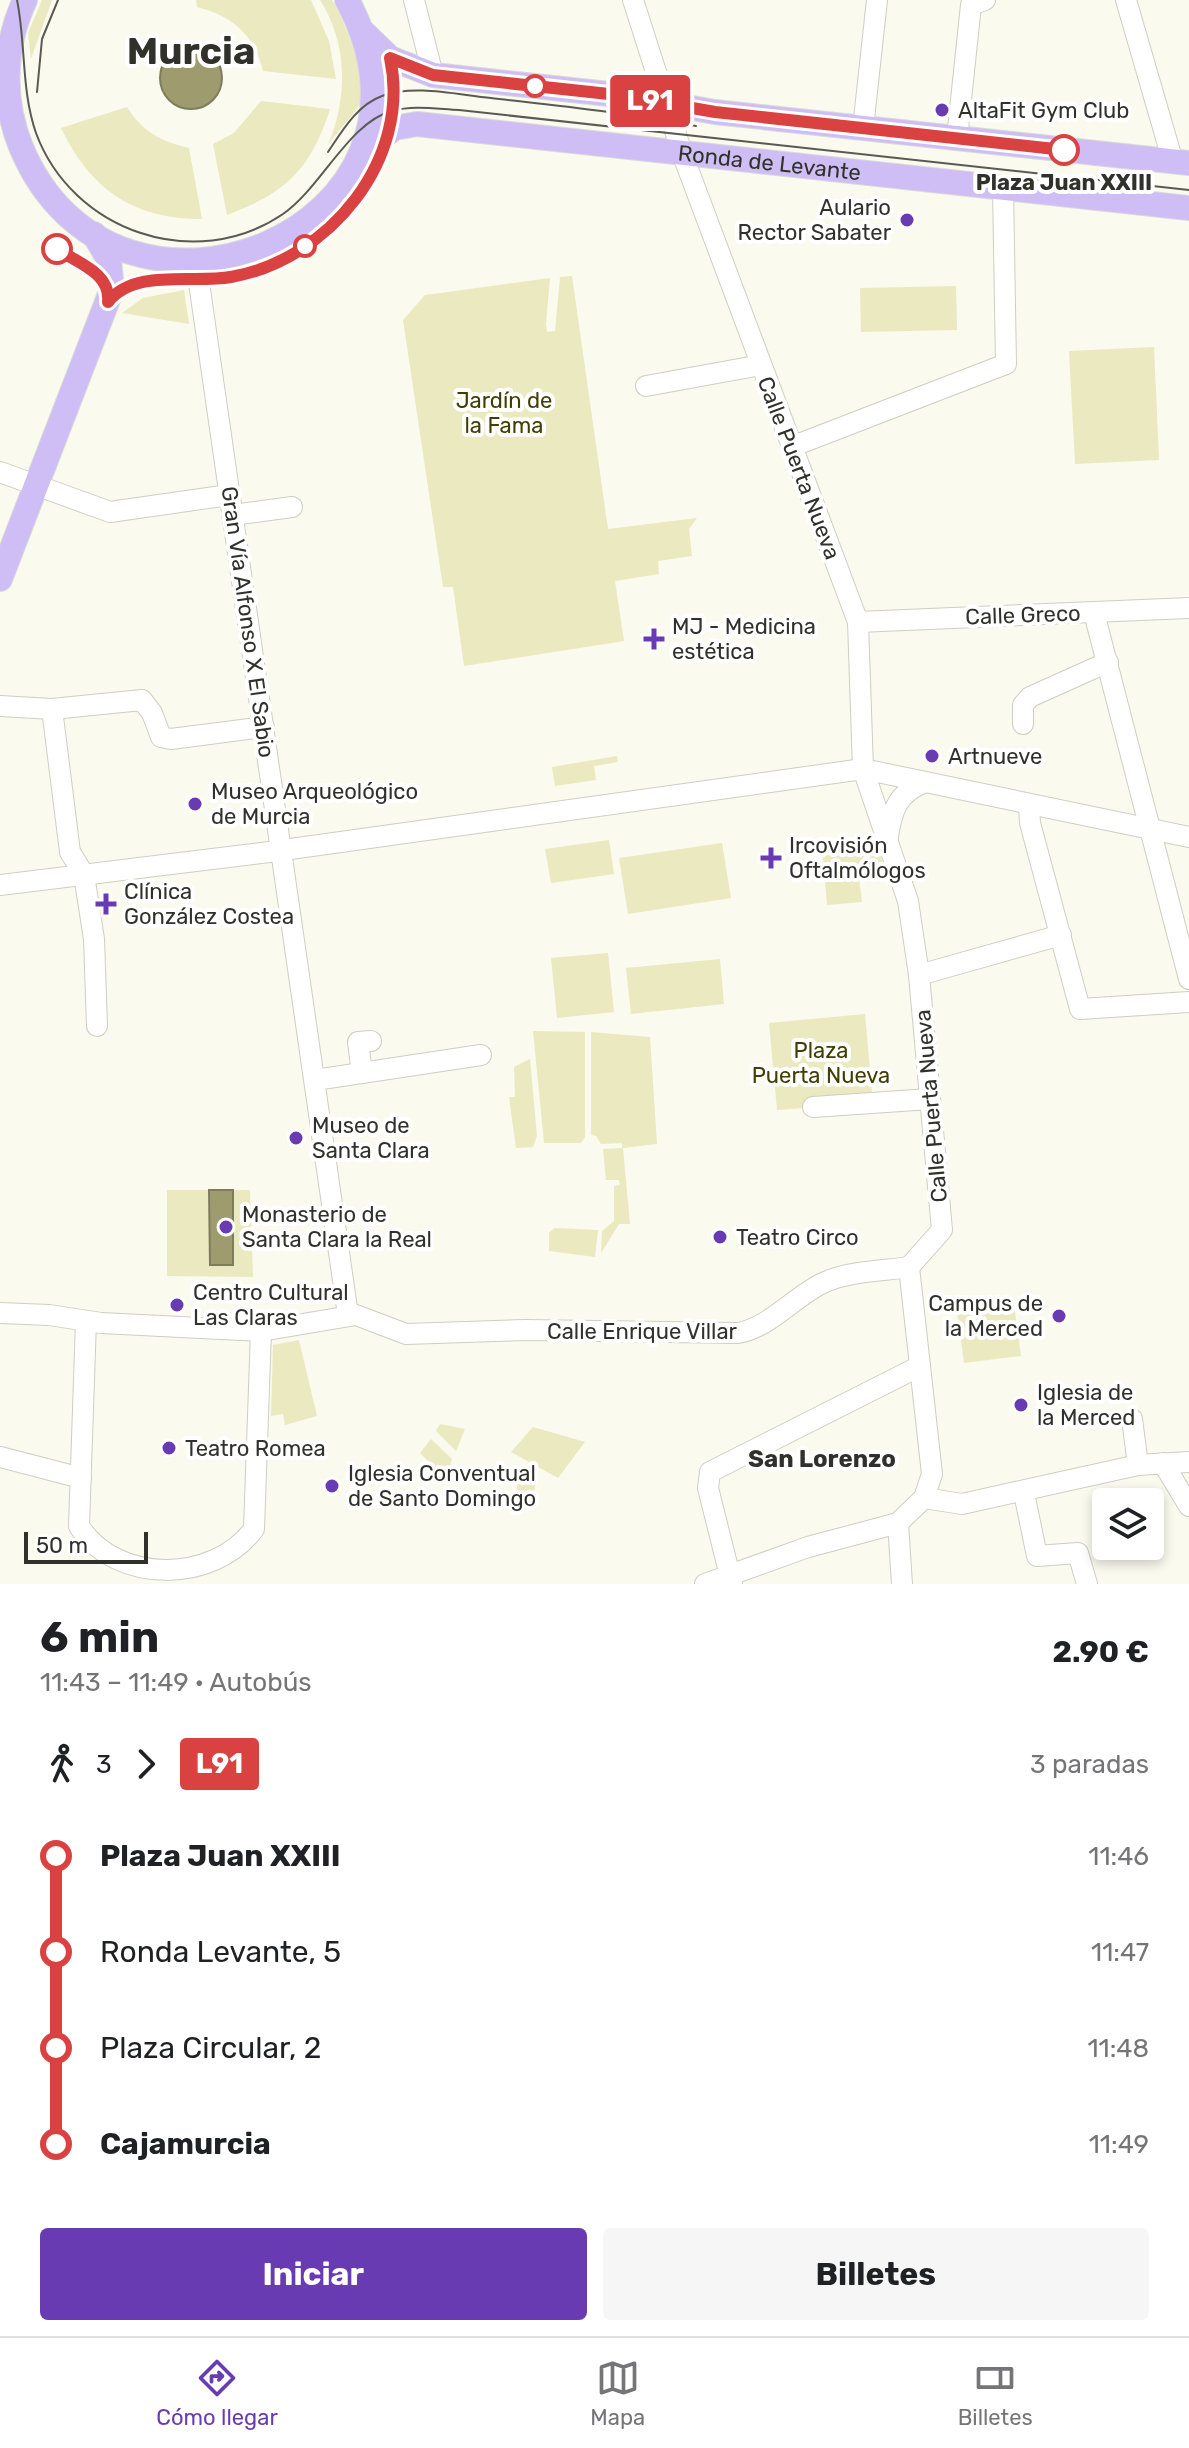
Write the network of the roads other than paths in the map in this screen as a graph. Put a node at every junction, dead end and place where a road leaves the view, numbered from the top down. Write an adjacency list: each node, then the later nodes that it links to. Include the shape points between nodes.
1 (3, 0): 10 (main road)
2 (25, 0): 10 (main road)
3 (347, 0): 9 (main road)
4 (414, 0): 11 (street)
5 (633, 0): 13 (street, Calle Puerta Nueva)
6 (877, 0): 14 (street)
7 (985, 0): 15 (street, via 971,5)
8 (1126, 0): 19 (street)
9 (362, 31): 11 (main road, Ronda de Levante, via 390,58); 17 (main road, via 375,94)
10 (9, 55): 12 (main road)
11 (433, 75): 13 (main road, Ronda de Levante)
12 (4, 103): 20 (main road)
13 (665, 103): 14 (main road, Ronda de Levante); 16 (street, Calle Puerta Nueva)
14 (863, 128): 15 (main road, Ronda de Levante)
15 (957, 138): 19 (main road, Ronda de Levante)
16 (682, 153): 17 (main road, Ronda de Levante, via 417,124 389,131); 21 (main road, Ronda de Levante); 25 (street, Calle Puerta Nueva)
17 (361, 154): 24 (main road, via 334,193 292,232 241,255)
18 (0, 157): 20 (main road)
19 (1181, 162)
20 (30, 165): 23 (main road, via 57,203)
21 (1003, 188): 22 (main road, Ronda de Levante); 27 (street, via 1006,364)
22 (1189, 208)
23 (94, 234): 24 (main road, via 138,253); 29 (main road, via 109,260 112,289)
24 (196, 262): 30 (street, Gran Vía Alfonso X El Sabio)
25 (761, 365): 26 (street); 27 (street, Calle Puerta Nueva)
26 (646, 386)
27 (791, 447): 35 (street, Calle Puerta Nueva)
28 (0, 472): 29 (street)
29 (37, 486): 30 (street, via 110,512); 32 (main road)
30 (231, 505): 31 (street); 40 (street, Gran Vía Alfonso X El Sabio)
31 (292, 507)
32 (0, 579)
33 (1189, 608): 34 (street, Calle Greco)
34 (1094, 613): 35 (street, Calle Greco); 36 (street)
35 (858, 622): 41 (street, Calle Puerta Nueva)
36 (1108, 662): 39 (street, via 1030,697 1023,705); 44 (street)
37 (0, 706): 38 (street)
38 (52, 709): 40 (street, via 142,700 161,737 171,739); 48 (street, via 70,852)
39 (1023, 724)
40 (264, 727): 47 (street, Gran Vía Alfonso X El Sabio)
41 (863, 769): 42 (street); 46 (street, Calle Puerta Nueva); 47 (street)
42 (925, 782): 43 (street); 46 (street, via 903,793 895,805)
43 (1029, 805): 44 (street); 50 (street)
44 (1152, 830): 45 (street); 52 (street)
45 (1189, 837)
46 (888, 842): 51 (street, Calle Puerta Nueva, via 908,901)
47 (282, 850): 48 (street); 58 (street, Gran Vía Alfonso X El Sabio)
48 (84, 875): 49 (street); 54 (street, via 96,954)
49 (0, 885)
50 (1061, 935): 51 (street); 53 (street, via 1080,1009)
51 (919, 975): 59 (street, Calle Puerta Nueva)
52 (1189, 979)
53 (1189, 1002)
54 (97, 1026)
55 (371, 1041): 57 (street, via 358,1042)
56 (481, 1055): 57 (street)
57 (362, 1073): 58 (street)
58 (315, 1080): 63 (street, Gran Vía Alfonso X El Sabio)
59 (930, 1099): 60 (street); 61 (street, Calle Puerta Nueva, via 942,1230)
60 (813, 1107)
61 (909, 1267): 63 (street, Calle Enrique Villar, via 831,1279 738,1333 406,1334); 66 (street)
62 (0, 1313): 64 (street)
63 (348, 1315): 65 (street)
64 (86, 1321): 65 (street); 72 (street)
65 (261, 1331): 72 (street, via 254,1529 224,1560 198,1569 145,1572 118,1564 98,1552 79,1526)
66 (920, 1366): 74 (street, via 933,1464); 77 (street, via 713,1469 708,1477)
67 (1132, 1419): 71 (street)
68 (0, 1457): 72 (street)
69 (1189, 1462): 70 (street)
70 (1163, 1463): 71 (street); 75 (street)
71 (1138, 1465): 73 (street)
72 (81, 1478)
73 (1024, 1493): 74 (street, via 962,1504); 80 (street, via 1037,1556 1078,1553)
74 (924, 1498): 76 (street)
75 (1189, 1506)
76 (898, 1523): 77 (street, via 808,1547); 79 (street)
77 (731, 1580): 78 (street)
78 (705, 1584)
79 (902, 1584)
80 (1087, 1584)

